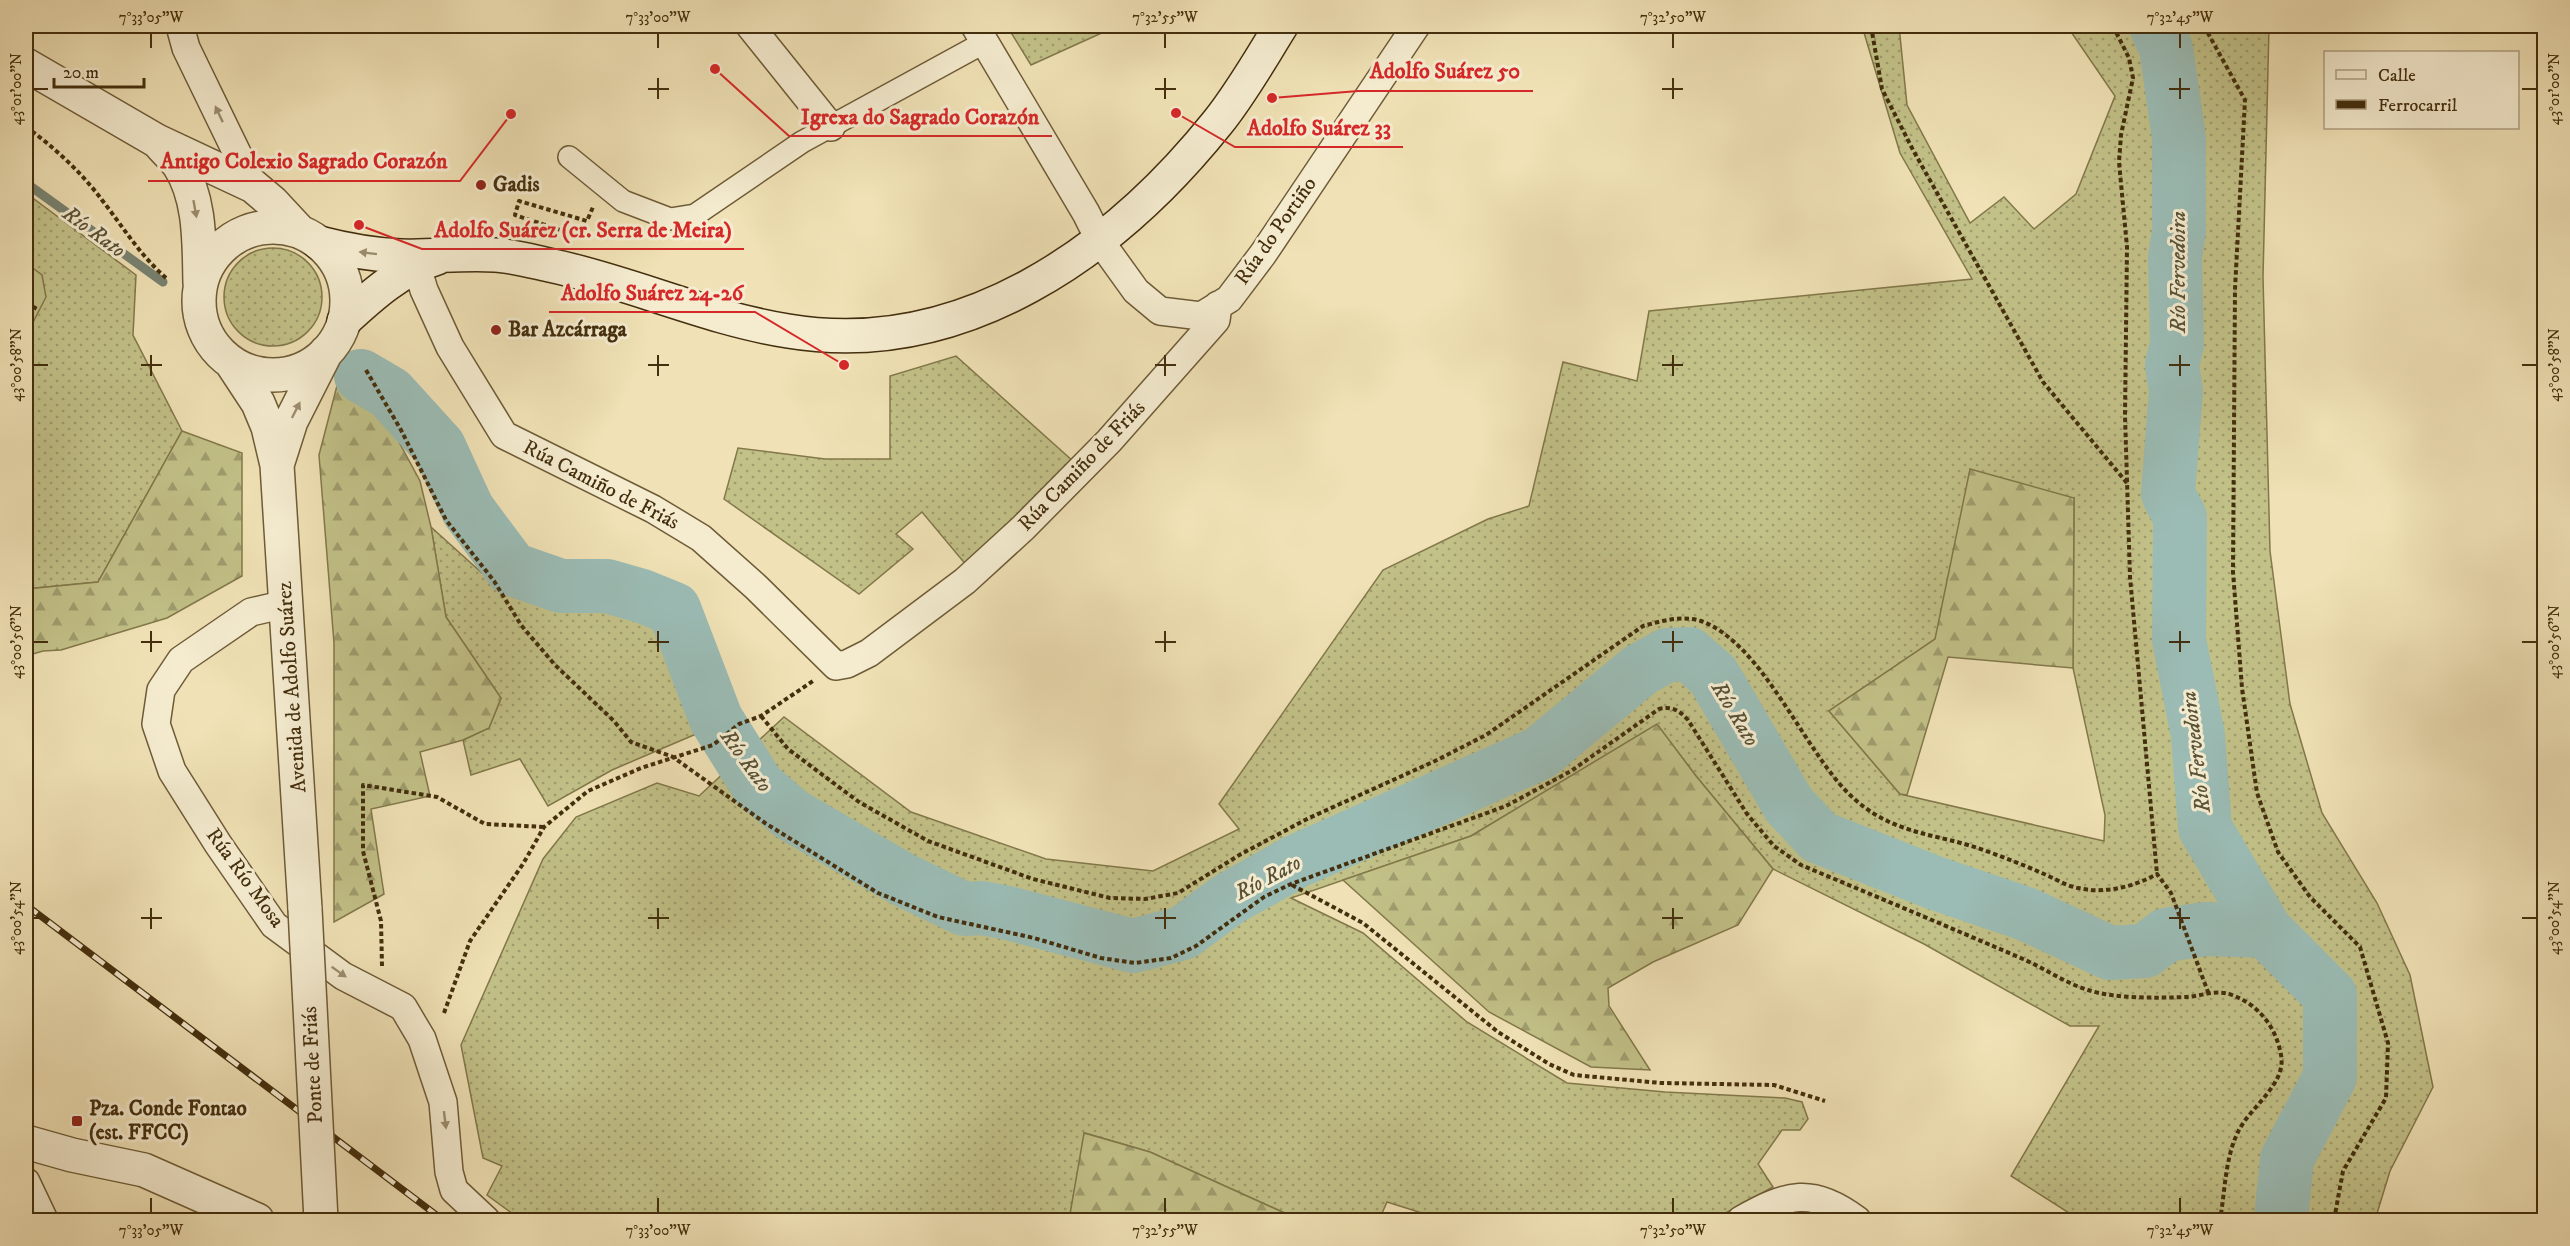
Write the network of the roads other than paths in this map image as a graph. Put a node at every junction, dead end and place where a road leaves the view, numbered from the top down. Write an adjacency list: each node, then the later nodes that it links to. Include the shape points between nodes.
1 (180, 26): 10 (street, one-way to 1, via 186,48)
2 (750, 26): 7 (street)
3 (1281, 26): 12 (street, via 1218,122 1177,170)
4 (1416, 26): 16 (street, Rúa do Portiño, via 1263,254 1229,299)
5 (980, 34): 7 (street); 12 (street, Rúa do Portiño)
6 (26, 65): 8 (street)
7 (831, 127): 9 (street, via 802,142 695,215 670,219 623,201)
8 (157, 141): 10 (street); 15 (street, one-way to 15, via 178,164 190,187 198,228)
9 (569, 157)
10 (253, 186): 11 (street)
11 (309, 237): 13 (street, one-way to 11, via 365,253); 15 (street, via 278,227 257,228 238,236 209,260); 17 (street, via 334,259 344,278)
12 (1100, 242): 13 (street, via 1047,278 959,316 906,332 846,336 788,332 518,258); 16 (street, Rúa do Portiño, via 1136,291 1160,311 1201,316)
13 (447, 256): 14 (street)
14 (417, 267): 16 (street, Rúa Camiño de Friás, via 450,347 504,435 653,509 701,538 836,666 869,653 965,581 1023,528 1109,441 1216,320); 17 (street, via 371,296)
15 (200, 285): 19 (street, via 199,307 204,328 215,347)
16 (1218, 305)
17 (344, 321): 18 (street)
18 (327, 351): 19 (street, via 291,372 270,375); 20 (street, Avenida de Adolfo Suárez, one-way to 18, via 291,421)
19 (231, 362): 20 (street, Avenida de Adolfo Suárez, via 258,403)
20 (277, 465): 21 (street, Avenida de Adolfo Suárez)
21 (286, 604): 22 (street, Avenida de Adolfo Suárez); 28 (street, Rúa Río Mosa, one-way to 28, via 251,612 181,660 161,690 156,723 172,771 274,925 343,976 403,1006 422,1039 443,1102 454,1190)
22 (305, 909): 27 (street, Ponte de Friás, bridge)
23 (26, 1142): 26 (street, via 144,1170)
24 (26, 1182): 25 (street)
25 (44, 1221)
26 (257, 1221)
27 (321, 1221)
28 (486, 1221)
29 (1741, 1221): 30 (street, via 1776,1201 1797,1196 1836,1204)
30 (1857, 1221)

